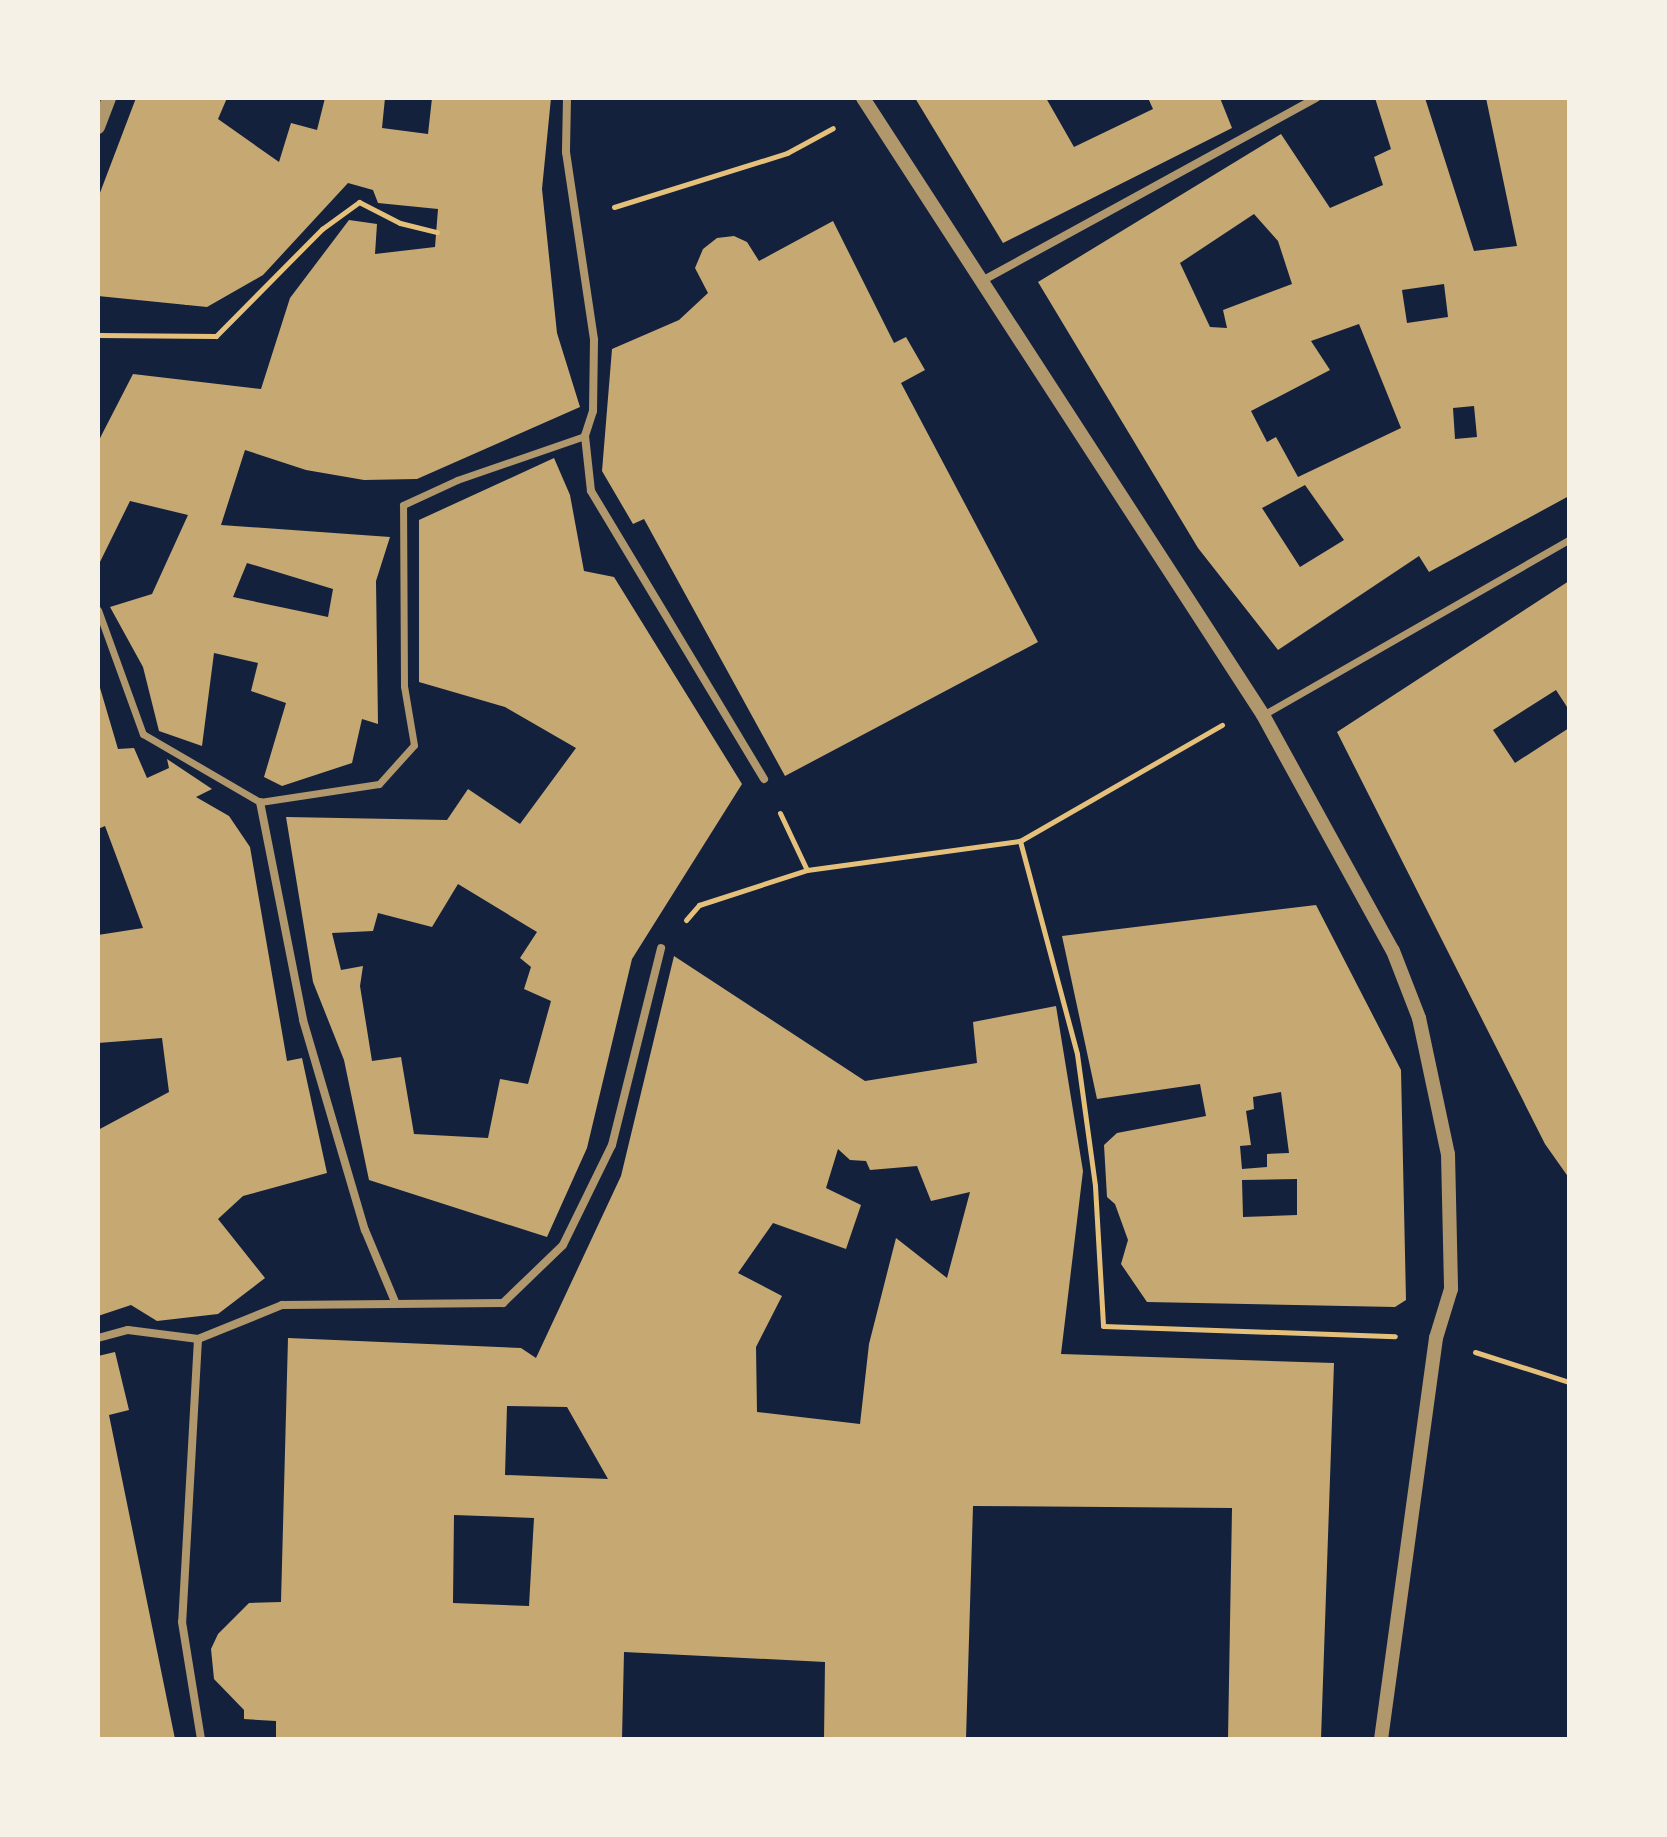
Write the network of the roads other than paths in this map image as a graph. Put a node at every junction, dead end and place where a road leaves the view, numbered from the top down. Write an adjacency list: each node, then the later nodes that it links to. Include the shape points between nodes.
1 (109, 98): 5 (street)
2 (567, 98): 7 (street, via 566,152 594,340 593,411)
3 (1316, 98): 6 (street)
4 (866, 103): 6 (street)
5 (98, 127)
6 (980, 282): 10 (street)
7 (585, 436): 11 (street, via 591,491); 12 (street, via 457,480 403,505 404,686 414,745 379,784)
8 (1569, 540): 10 (street)
9 (98, 610): 12 (street, via 143,734)
10 (1263, 715): 18 (street, via 1393,951 1419,1018 1437,1087 1453,1221 1451,1289 1436,1338)
11 (764, 779)
12 (260, 802): 14 (street, via 303,1020 348,1175)
13 (661, 948): 14 (street, via 612,1145 563,1245 503,1303)
14 (396, 1304): 16 (street, via 282,1305)
15 (98, 1338): 16 (street, via 128,1330)
16 (198, 1339): 17 (street, via 182,1622)
17 (201, 1739)
18 (1381, 1739)

